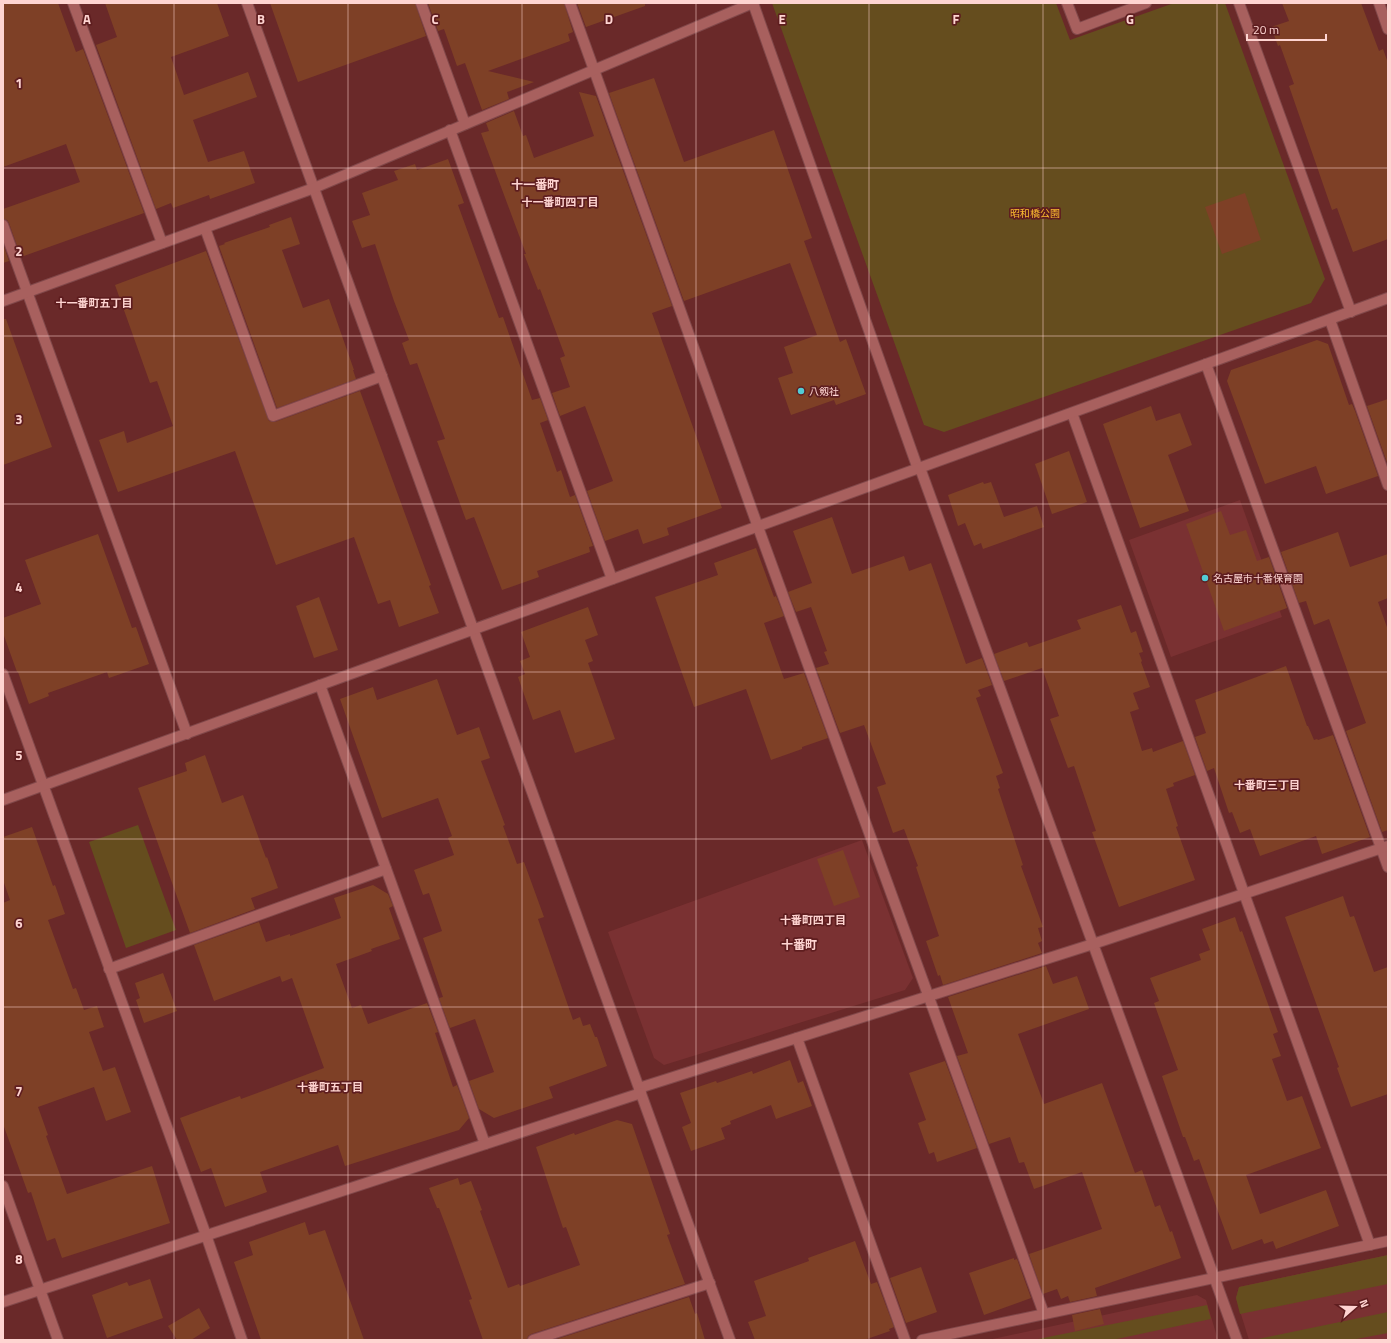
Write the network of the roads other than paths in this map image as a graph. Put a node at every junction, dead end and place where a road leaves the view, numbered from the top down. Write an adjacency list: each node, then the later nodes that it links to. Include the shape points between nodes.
1 (73, 3): 17 (street)
2 (247, 3): 14 (street)
3 (422, 3): 12 (street)
4 (570, 3): 11 (street)
5 (753, 3): 11 (street); 26 (street)
6 (1067, 3): 7 (street, via 1077,29)
7 (1146, 3)
8 (1239, 3): 21 (street)
9 (1379, 3): 10 (street)
10 (1388, 29)
11 (594, 70): 12 (street); 28 (street)
12 (465, 124): 13 (street)
13 (450, 130): 14 (street); 29 (street)
14 (314, 188): 16 (street); 24 (street)
15 (3, 226): 18 (street)
16 (204, 228): 17 (street); 24 (street, via 273,416)
17 (162, 243): 18 (street)
18 (27, 292): 20 (street); 33 (street)
19 (1388, 298): 21 (street)
20 (3, 301)
21 (1351, 312): 22 (street)
22 (1330, 320): 23 (street); 27 (street)
23 (1206, 364): 25 (street); 36 (street)
24 (382, 376): 30 (street)
25 (1072, 413): 26 (street); 39 (street)
26 (919, 468): 28 (street); 40 (street)
27 (1388, 485)
28 (758, 527): 29 (street); 42 (street)
29 (612, 579): 30 (street)
30 (474, 630): 32 (street); 44 (street)
31 (3, 674): 34 (street)
32 (320, 685): 33 (street); 38 (street)
33 (187, 734): 34 (street)
34 (43, 786): 35 (street); 41 (street)
35 (3, 800)
36 (1385, 847): 37 (street); 39 (street)
37 (1388, 867)
38 (386, 869): 41 (street); 45 (street)
39 (1244, 894): 40 (street); 49 (street)
40 (1093, 944): 42 (street); 50 (street)
41 (109, 969): 47 (street)
42 (928, 997): 43 (street); 54 (street)
43 (797, 1038): 44 (street); 59 (street)
44 (640, 1091): 45 (street); 51 (street)
45 (485, 1144): 47 (street)
46 (3, 1186): 52 (street)
47 (206, 1235): 52 (street); 56 (street)
48 (1388, 1241): 49 (street)
49 (1370, 1244): 50 (street)
50 (1215, 1278): 54 (street); 61 (street)
51 (710, 1282): 57 (street); 58 (street)
52 (40, 1290): 53 (street); 55 (street)
53 (3, 1302)
54 (1044, 1314): 60 (street)
55 (58, 1340)
56 (242, 1340)
57 (533, 1340)
58 (730, 1340)
59 (905, 1340)
60 (922, 1340)
61 (1237, 1340)

